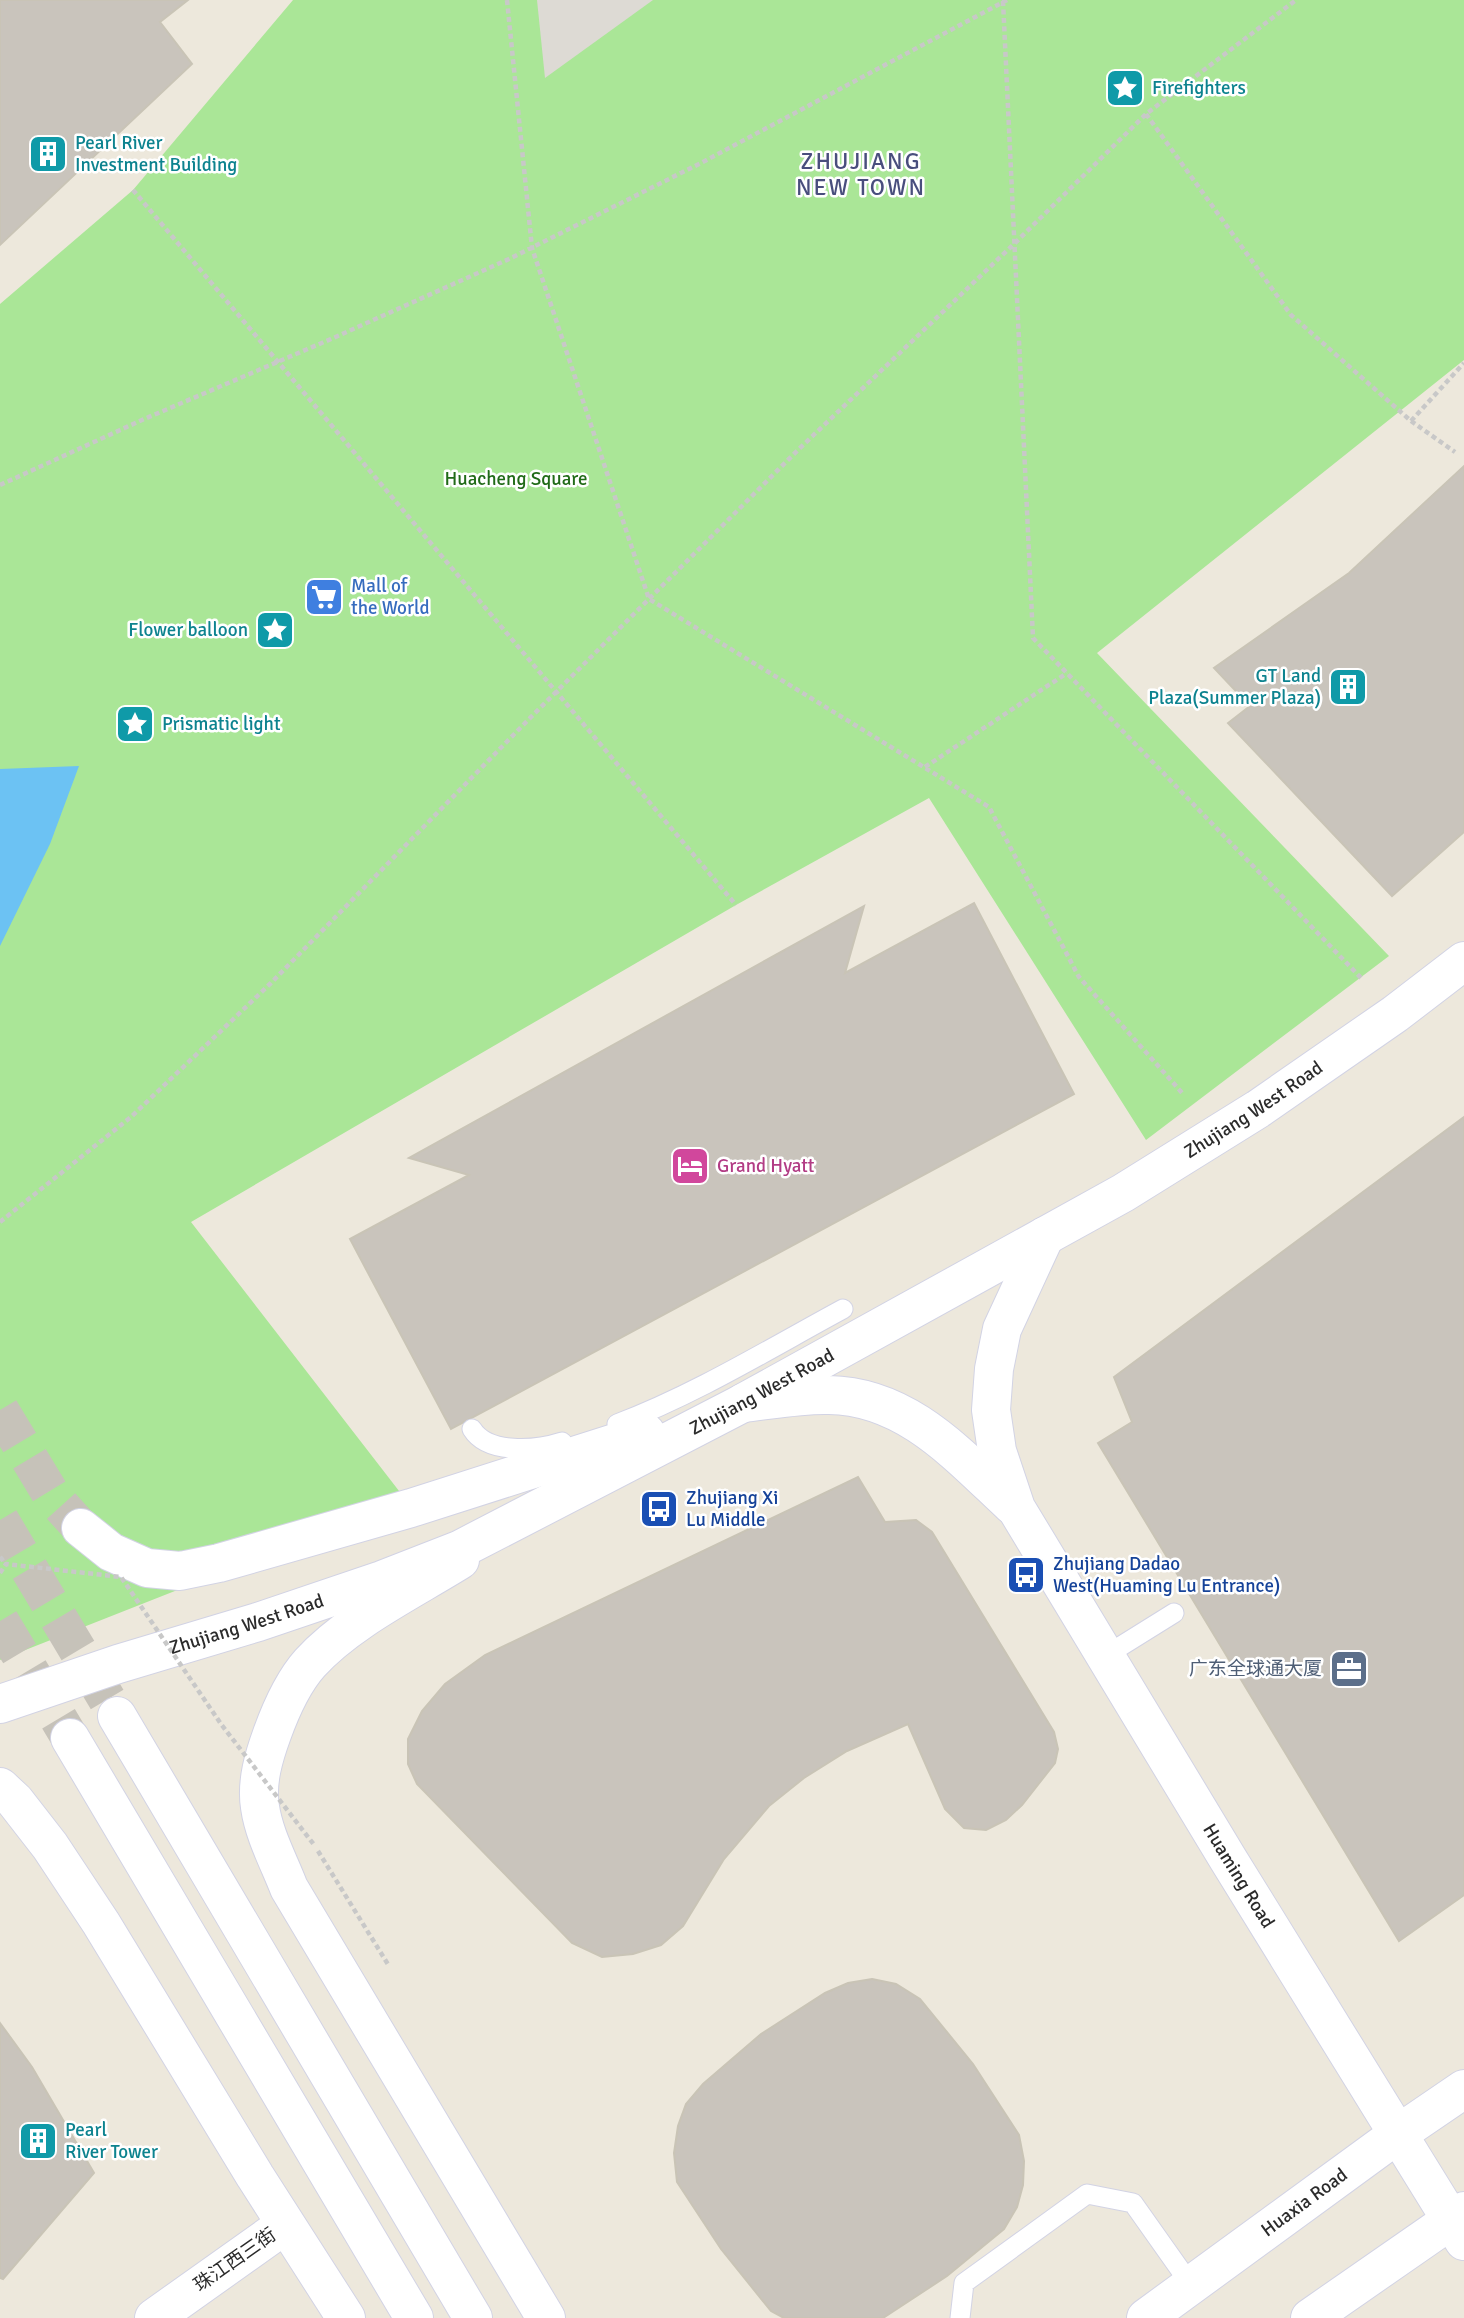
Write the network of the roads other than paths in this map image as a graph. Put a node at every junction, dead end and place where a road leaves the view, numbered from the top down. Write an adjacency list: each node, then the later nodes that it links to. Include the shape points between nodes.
1 (1464, 961): 2 (main road, Zhujiang West Road, via 1258,1109)
2 (1045, 1236): 4 (main road, Zhujiang West Road); 7 (main road, via 1002,1329 994,1369 991,1410 997,1451)
3 (842, 1309): 5 (lane, via 702,1386 592,1433 547,1447 502,1448)
4 (743, 1403): 6 (main road, Zhujiang West Road); 7 (main road, via 828,1395 875,1401 915,1421); 8 (main road, via 411,1508 180,1571 147,1567 111,1552)
5 (472, 1429)
6 (573, 1491): 11 (main road, Zhujiang West Road, via 459,1550 382,1580); 21 (main road, via 355,1625 309,1665 291,1691 262,1761 260,1806 289,1888)
7 (1016, 1508): 10 (main road, Huaming Road)
8 (81, 1528)
9 (1174, 1613): 10 (lane)
10 (1105, 1656): 16 (main road, Huaming Road)
11 (0, 1704)
12 (117, 1716): 26 (main road)
13 (70, 1738): 25 (main road)
14 (0, 1787): 17 (main road, via 50,1846 101,1923)
15 (1464, 2089): 16 (main road, Huaxia Road)
16 (1398, 2134): 18 (main road, Huaming Road); 20 (main road, Huaxia Road)
17 (256, 2176): 19 (main road); 24 (main road)
18 (1460, 2224): 29 (main road)
19 (282, 2227): 22 (main road, 珠江西三街); 23 (main road)
20 (1191, 2285): 27 (lane, via 1133,2203 1087,2194 964,2284); 28 (main road, Huaxia Road)
21 (542, 2309)
22 (154, 2318)
23 (330, 2318)
24 (346, 2318)
25 (414, 2318)
26 (473, 2318)
27 (960, 2318)
28 (1146, 2318)
29 (1310, 2318)

